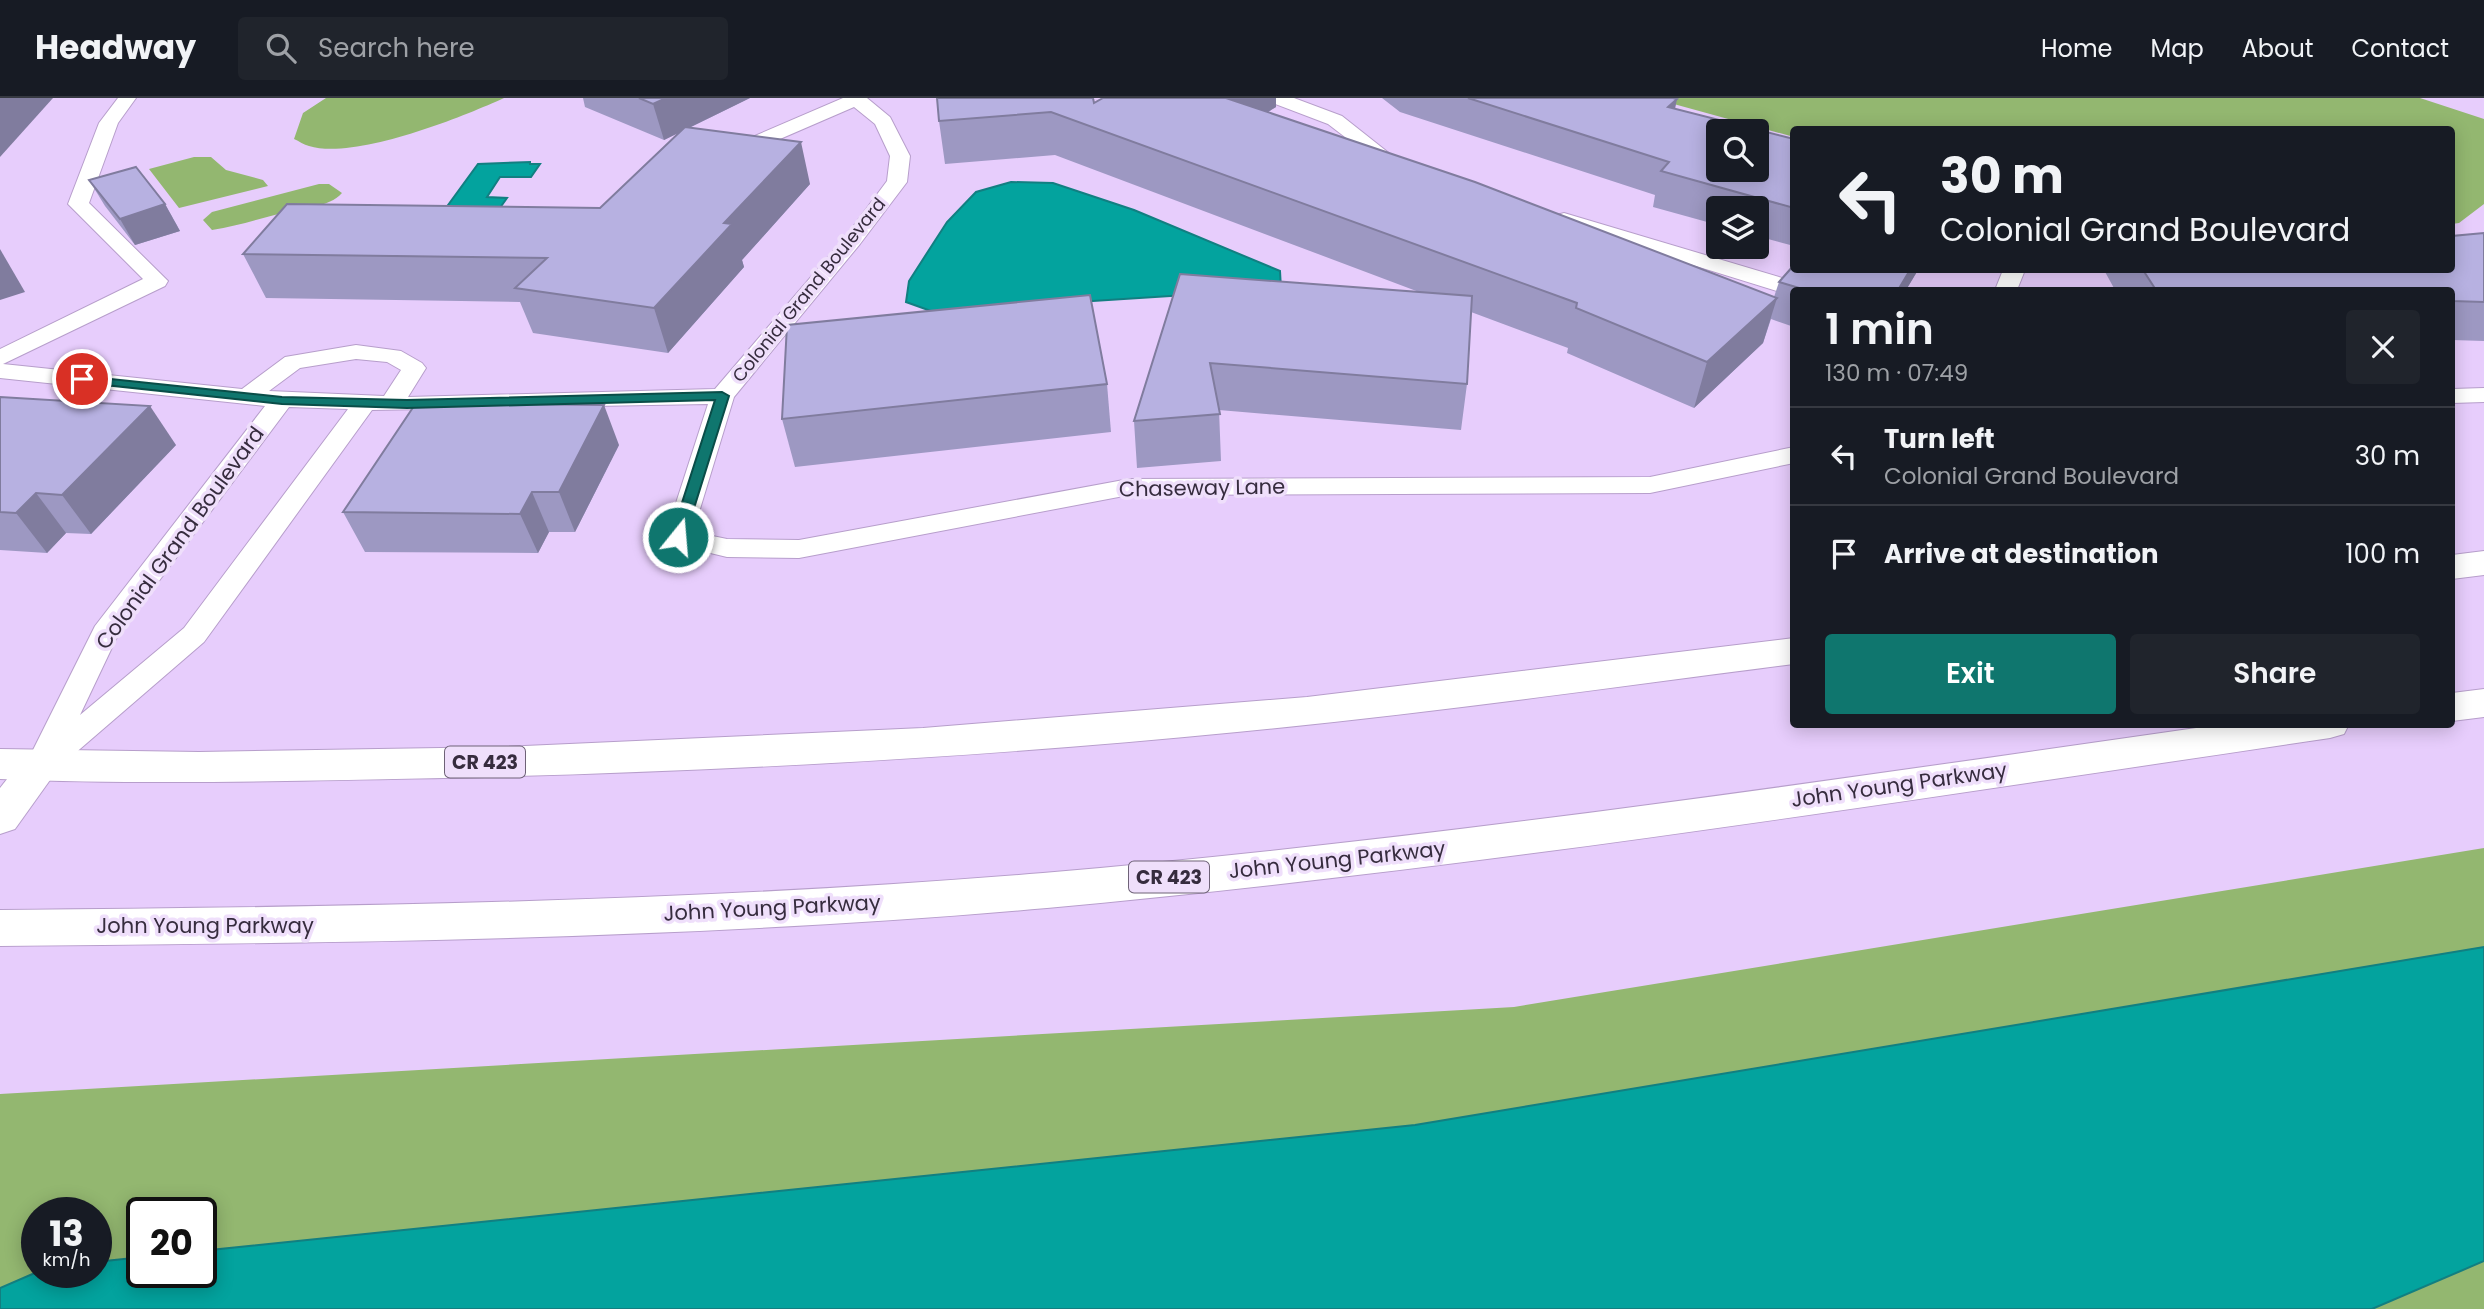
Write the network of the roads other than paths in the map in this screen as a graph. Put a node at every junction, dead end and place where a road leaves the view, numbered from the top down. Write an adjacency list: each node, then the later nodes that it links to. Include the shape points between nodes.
1 (127, 98): 8 (lane, via 109,123 78,204 157,281)
2 (857, 98): 4 (lane); 11 (lane, Colonial Grand Boulevard, via 883,121 900,156 897,182)
3 (1277, 98): 5 (lane, via 1335,120 1395,167)
4 (750, 145)
5 (1422, 175)
6 (1538, 211): 7 (lane)
7 (1790, 288)
8 (0, 358)
9 (0, 371): 13 (lane, Colonial Grand Boulevard)
10 (2484, 395): 12 (lane)
11 (722, 396): 15 (lane, Colonial Grand Boulevard); 16 (lane, Chaseway Lane, via 678,537 727,548 799,549 1129,487 1650,485)
12 (2455, 396)
13 (246, 397): 14 (lane, Colonial Grand Boulevard); 15 (lane, via 293,362 356,352 393,356 414,368)
14 (282, 400): 15 (lane, Colonial Grand Boulevard); 24 (lane, Colonial Grand Boulevard, via 105,633)
15 (378, 403): 24 (lane, via 194,635)
16 (1790, 457)
17 (2484, 563): 18 (main road)
18 (2455, 567)
19 (1790, 652): 24 (main road, CR 423, via 1237,718 930,743 610,760)
20 (2484, 703): 21 (main road)
21 (2455, 707)
22 (2302, 728): 26 (main road, John Young Parkway / CR 423, via 1450,849 1043,890 686,914 323,925)
23 (0, 765): 24 (main road, CR 423)
24 (40, 766): 25 (main road)
25 (0, 818)
26 (0, 928)

